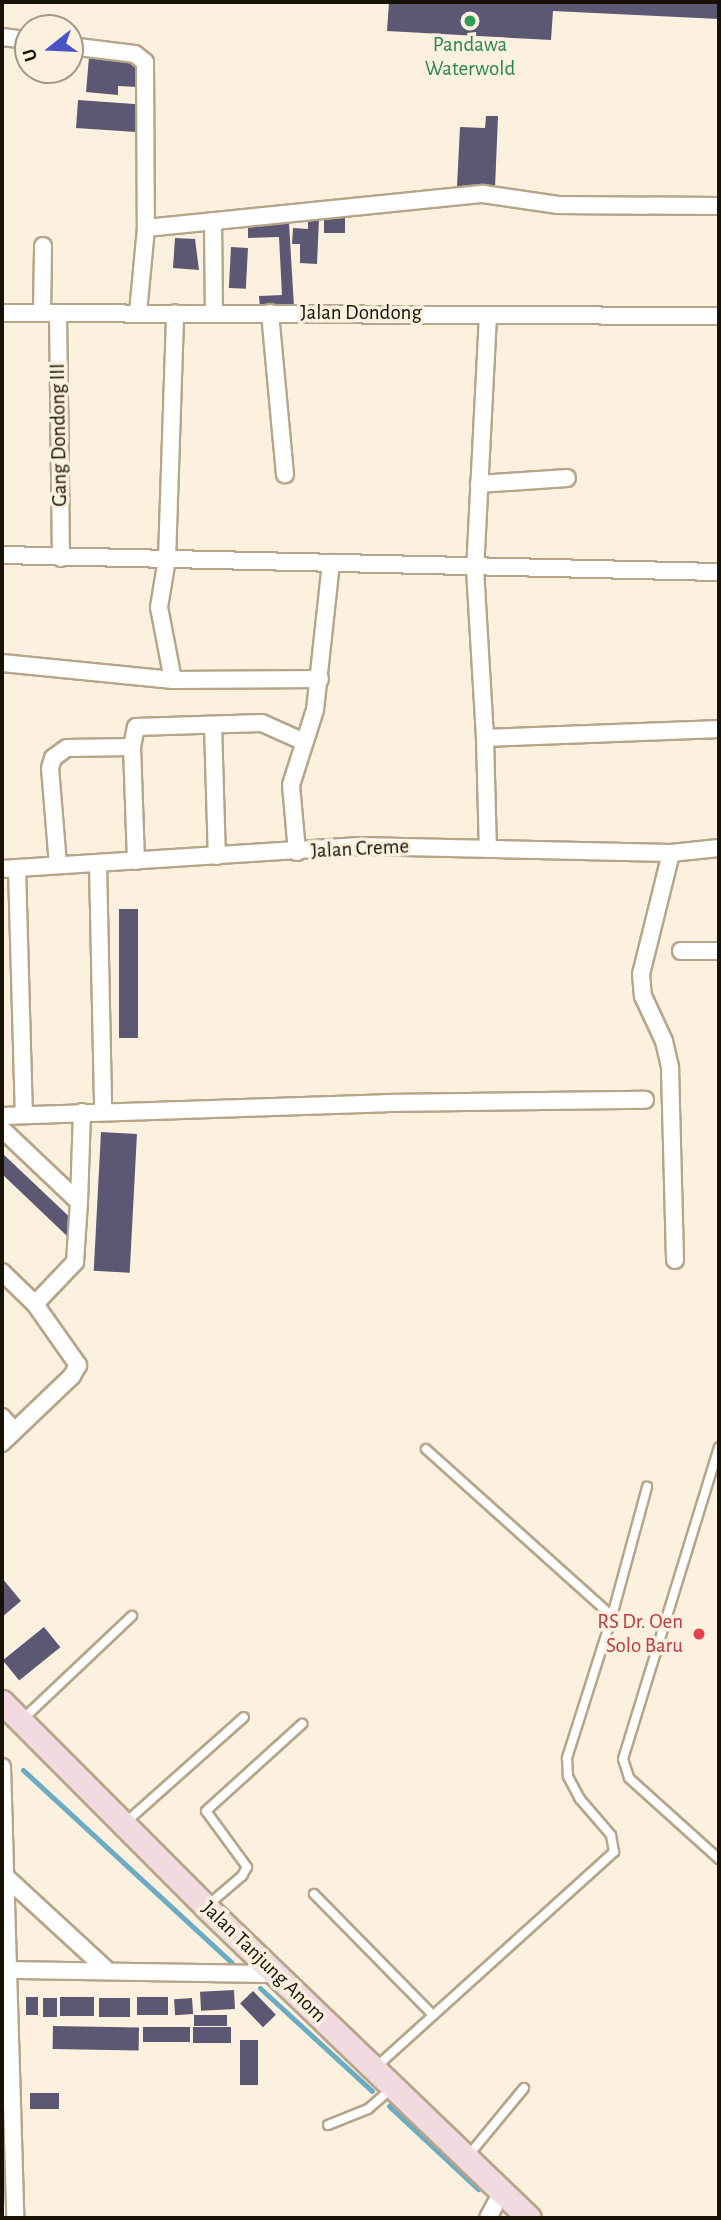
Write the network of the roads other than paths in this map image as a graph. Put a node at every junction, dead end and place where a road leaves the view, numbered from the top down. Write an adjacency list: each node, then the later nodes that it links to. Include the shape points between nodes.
1 (84, 48): 4 (street, via 135,54 145,62)
2 (719, 206): 3 (street, via 558,205 483,194)
3 (213, 221): 4 (street); 10 (street)
4 (146, 228): 8 (street)
5 (43, 246): 7 (street, Gang Dondong III)
6 (2, 313): 7 (street, Jalan Dondong)
7 (50, 313): 8 (street, Jalan Dondong); 18 (street, Gang Dondong III)
8 (138, 313): 9 (street, Jalan Dondong)
9 (175, 313): 10 (street, Jalan Dondong); 19 (street)
10 (214, 313): 11 (street, Jalan Dondong)
11 (270, 313): 12 (street, Jalan Dondong); 14 (street)
12 (488, 315): 13 (street, Jalan Dondong); 16 (street)
13 (719, 316)
14 (285, 474)
15 (567, 478): 16 (street)
16 (479, 484): 21 (street)
17 (2, 555): 18 (street)
18 (61, 558): 19 (street)
19 (167, 559): 20 (street); 25 (street, via 159,607)
20 (331, 563): 21 (street); 24 (street)
21 (475, 569): 22 (street); 28 (street)
22 (719, 572)
23 (2, 663): 25 (street)
24 (320, 679): 25 (street); 29 (street, via 315,710)
25 (173, 680)
26 (213, 726): 29 (street, via 262,723); 30 (street, via 139,726); 35 (street)
27 (719, 729): 28 (street)
28 (485, 738): 32 (street)
29 (302, 741): 33 (street, via 291,785)
30 (132, 747): 36 (street); 38 (street, via 66,748 53,758)
31 (719, 848): 34 (street, Jalan Creme)
32 (488, 849): 33 (street, Jalan Creme, via 359,846); 34 (street, Jalan Creme)
33 (297, 852): 35 (street, Jalan Creme)
34 (671, 853): 49 (street, via 641,974 643,996 664,1041 670,1068)
35 (218, 856): 36 (street, Jalan Creme)
36 (136, 861): 37 (street, Jalan Creme)
37 (98, 863): 38 (street, Jalan Creme); 43 (street)
38 (58, 865): 39 (street, Jalan Creme)
39 (9, 869): 45 (street)
40 (681, 951): 41 (street)
41 (719, 951)
42 (645, 1100): 43 (street)
43 (103, 1111): 44 (street)
44 (82, 1112): 45 (street); 48 (street)
45 (23, 1114): 46 (street)
46 (2, 1115)
47 (2, 1129): 48 (street)
48 (79, 1202): 51 (street, via 75,1262)
49 (675, 1260)
50 (2, 1272): 51 (street)
51 (35, 1304): 53 (street, via 78,1365)
52 (2, 1417): 53 (street)
53 (15, 1431): 54 (street)
54 (2, 1443)
55 (719, 1447): 66 (lane, via 624,1759 629,1778)
56 (426, 1449): 59 (lane)
57 (647, 1488): 59 (lane)
58 (132, 1616): 62 (lane)
59 (612, 1616): 75 (lane, via 567,1758 568,1776 580,1799 611,1835 614,1852)
60 (2, 1702): 62 (main road, Jalan Tanjung Anom)
61 (244, 1717): 65 (lane)
62 (21, 1721): 65 (main road, Jalan Tanjung Anom)
63 (302, 1724): 69 (lane, via 206,1811 247,1867)
64 (2, 1768): 67 (street)
65 (125, 1823): 69 (main road, Jalan Tanjung Anom)
66 (719, 1859)
67 (7, 1878): 70 (street); 71 (street)
68 (314, 1894): 75 (lane)
69 (206, 1907): 73 (main road, Jalan Tanjung Anom)
70 (5, 1937): 72 (street)
71 (105, 1968): 72 (street); 73 (street)
72 (11, 1970): 74 (street)
73 (274, 1974): 76 (main road, Jalan Tanjung Anom)
74 (6, 1989): 80 (street)
75 (433, 2015): 76 (lane)
76 (376, 2067): 77 (main road, Jalan Tanjung Anom)
77 (395, 2085): 79 (lane, via 368,2109); 81 (main road, Jalan Tanjung Anom)
78 (524, 2088): 81 (lane)
79 (328, 2125)
80 (8, 2144): 83 (street)
81 (467, 2158): 82 (main road, Jalan Tanjung Anom)
82 (501, 2194): 84 (street); 85 (main road, Jalan Tanjung Anom)
83 (11, 2210)
84 (488, 2218)
85 (529, 2218)

